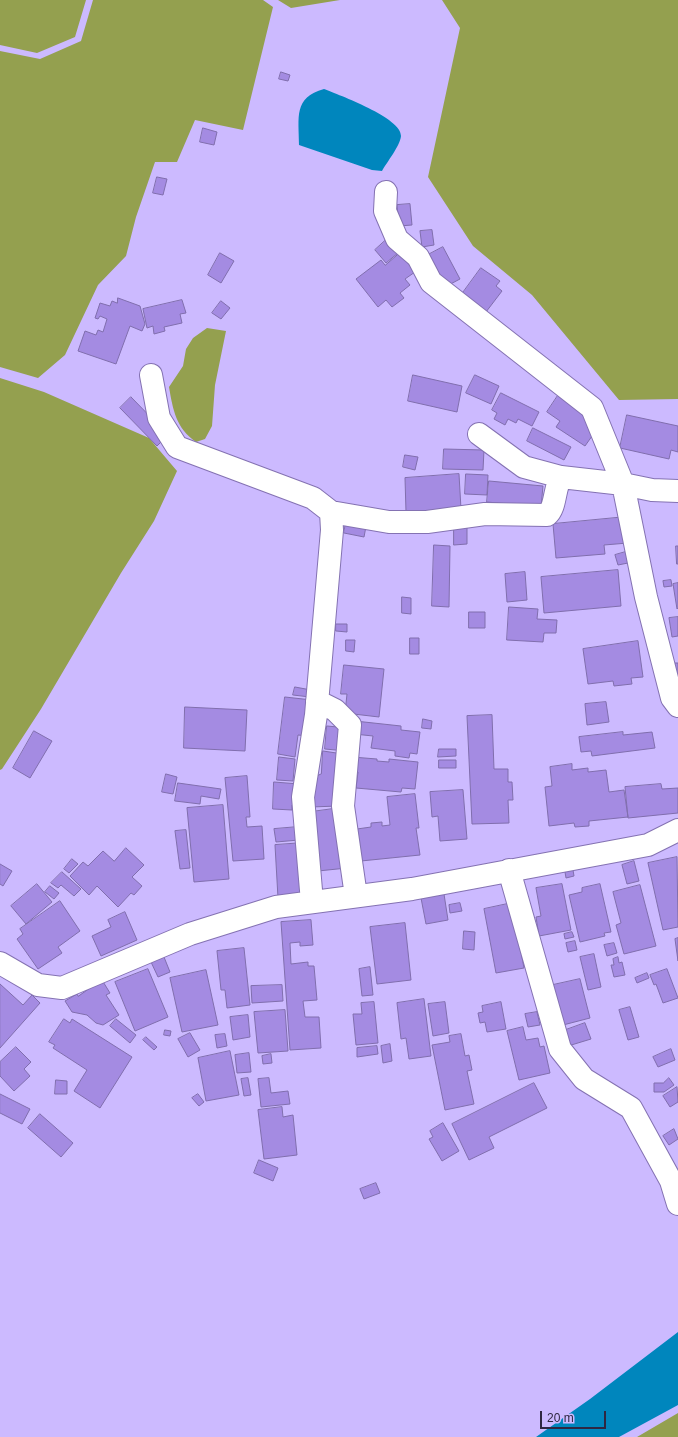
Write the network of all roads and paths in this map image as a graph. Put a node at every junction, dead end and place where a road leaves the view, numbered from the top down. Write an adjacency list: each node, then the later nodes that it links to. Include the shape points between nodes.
1 (386, 192): 5 (street, via 385,211 397,239 418,257 431,282 592,408)
2 (151, 375): 7 (street, via 159,418 177,447 313,498)
3 (479, 434): 4 (street, via 524,466)
4 (561, 477): 5 (street); 7 (street, via 556,485 551,512 547,515 485,514 427,522 389,522)
5 (623, 484): 6 (street, via 652,490); 9 (street, via 646,597 672,698)
6 (678, 491)
7 (331, 512): 8 (street, via 332,530)
8 (317, 701): 12 (street, via 335,710 350,725 342,806); 13 (street, via 303,796)
9 (678, 706)
10 (678, 830): 11 (street, via 648,845)
11 (509, 870): 12 (street, via 412,889); 15 (street, via 560,1049 584,1078 631,1108 670,1181)
12 (356, 896): 13 (street)
13 (312, 902): 14 (street, via 276,907 190,934 62,988 38,985)
14 (0, 963)
15 (678, 1204)

